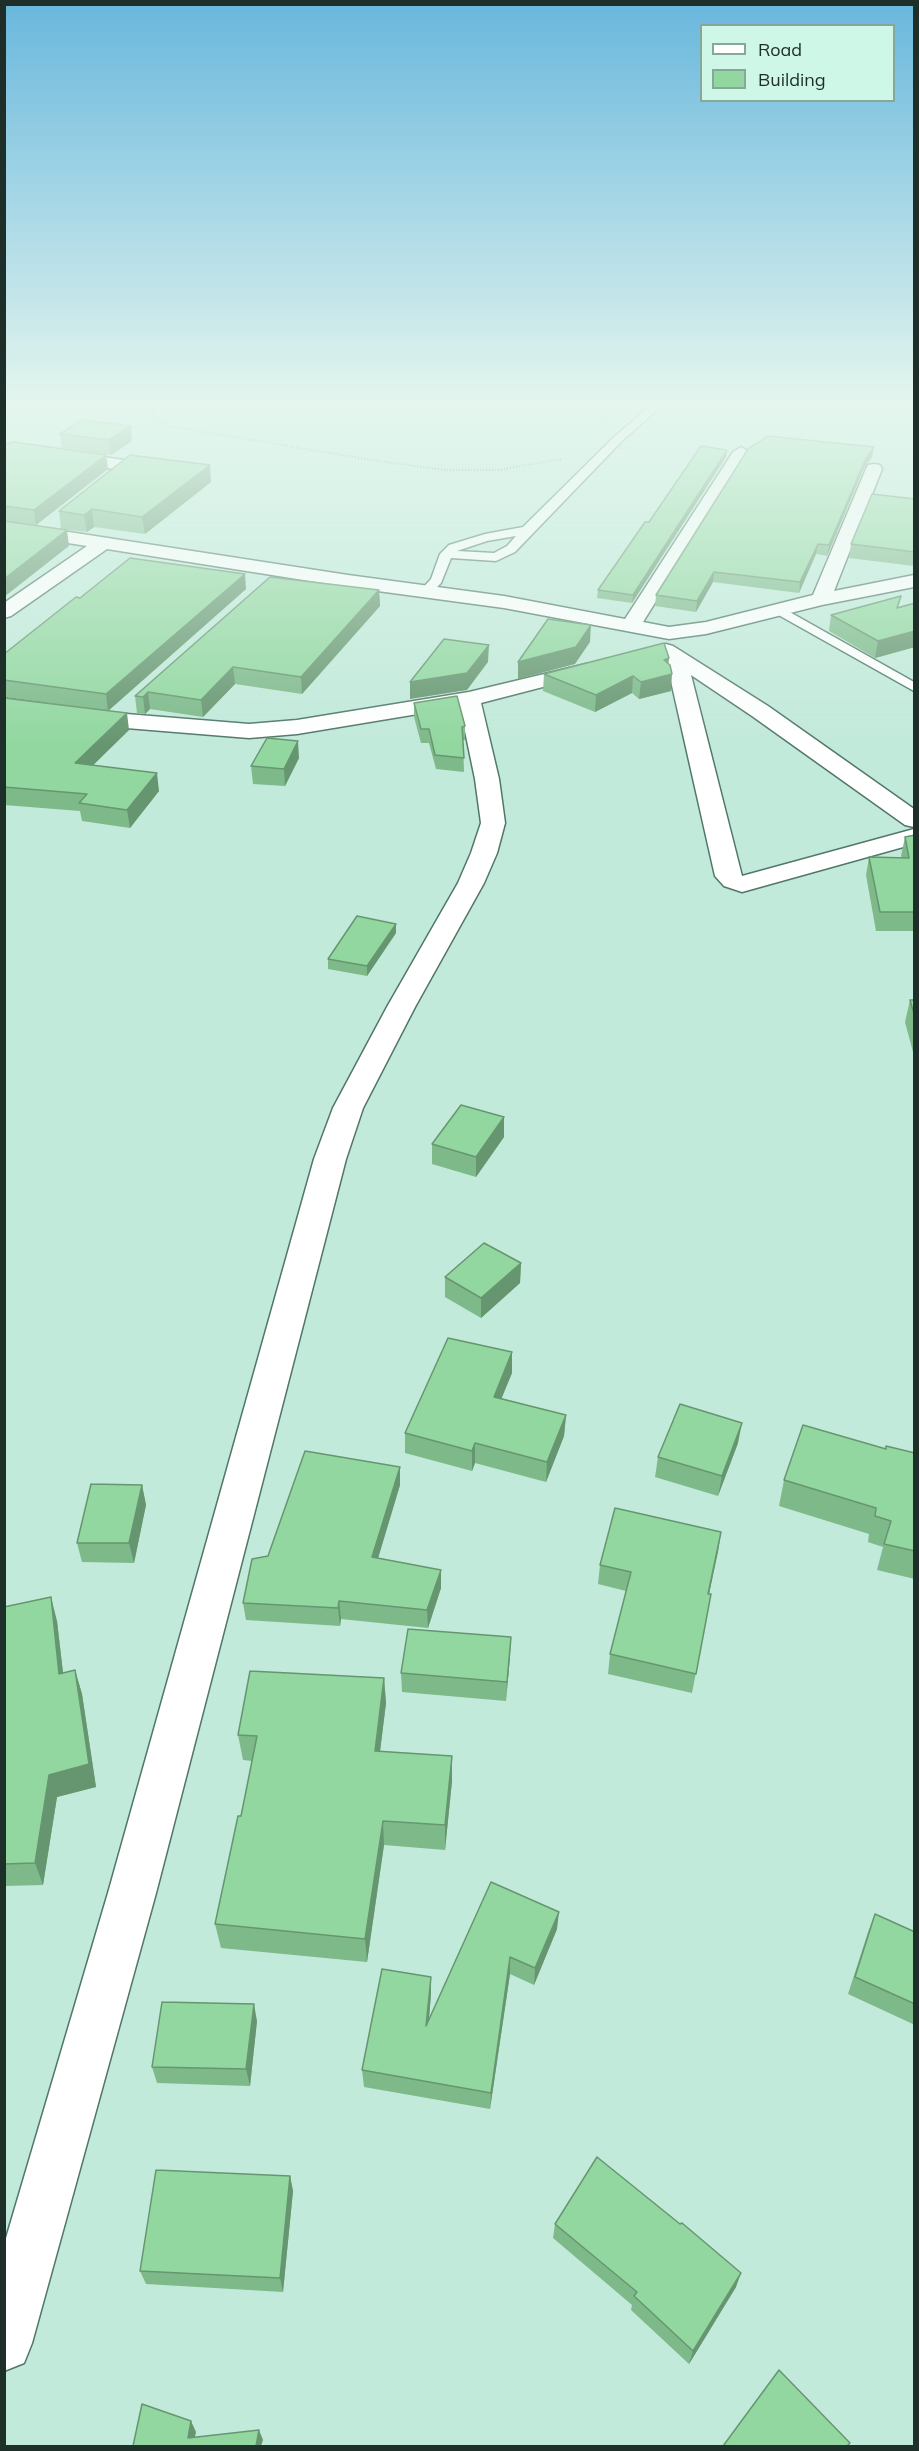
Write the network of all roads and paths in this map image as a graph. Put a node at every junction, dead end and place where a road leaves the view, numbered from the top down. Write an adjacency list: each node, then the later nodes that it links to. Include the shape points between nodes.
1 (541, 516): 6 (lane)
2 (700, 516): 17 (street)
3 (855, 516): 14 (street)
4 (58, 519): 7 (street)
5 (4, 527): 7 (street)
6 (527, 530): 9 (lane, via 464,543); 9 (lane, via 511,549 496,557)
7 (40, 533): 8 (street)
8 (102, 543): 10 (street); 16 (street)
9 (446, 554): 13 (lane, via 437,580)
10 (282, 571): 12 (street); 13 (street)
11 (915, 581): 14 (street)
12 (265, 586)
13 (426, 591): 17 (street)
14 (821, 599): 15 (street)
15 (779, 610): 18 (street, via 706,628); 21 (lane)
16 (4, 612)
17 (630, 626): 18 (street)
18 (669, 646): 19 (street); 26 (street); 27 (street, via 728,876 733,881 742,884)
19 (641, 654)
20 (607, 664): 22 (street)
21 (915, 687)
22 (469, 699): 25 (street, via 297,728 249,731); 28 (street, via 493,822 471,884 348,1108 330,1159 132,1893)
23 (4, 705): 25 (street)
24 (131, 705): 25 (street)
25 (114, 720)
26 (915, 820)
27 (915, 836)
28 (4, 2343)

